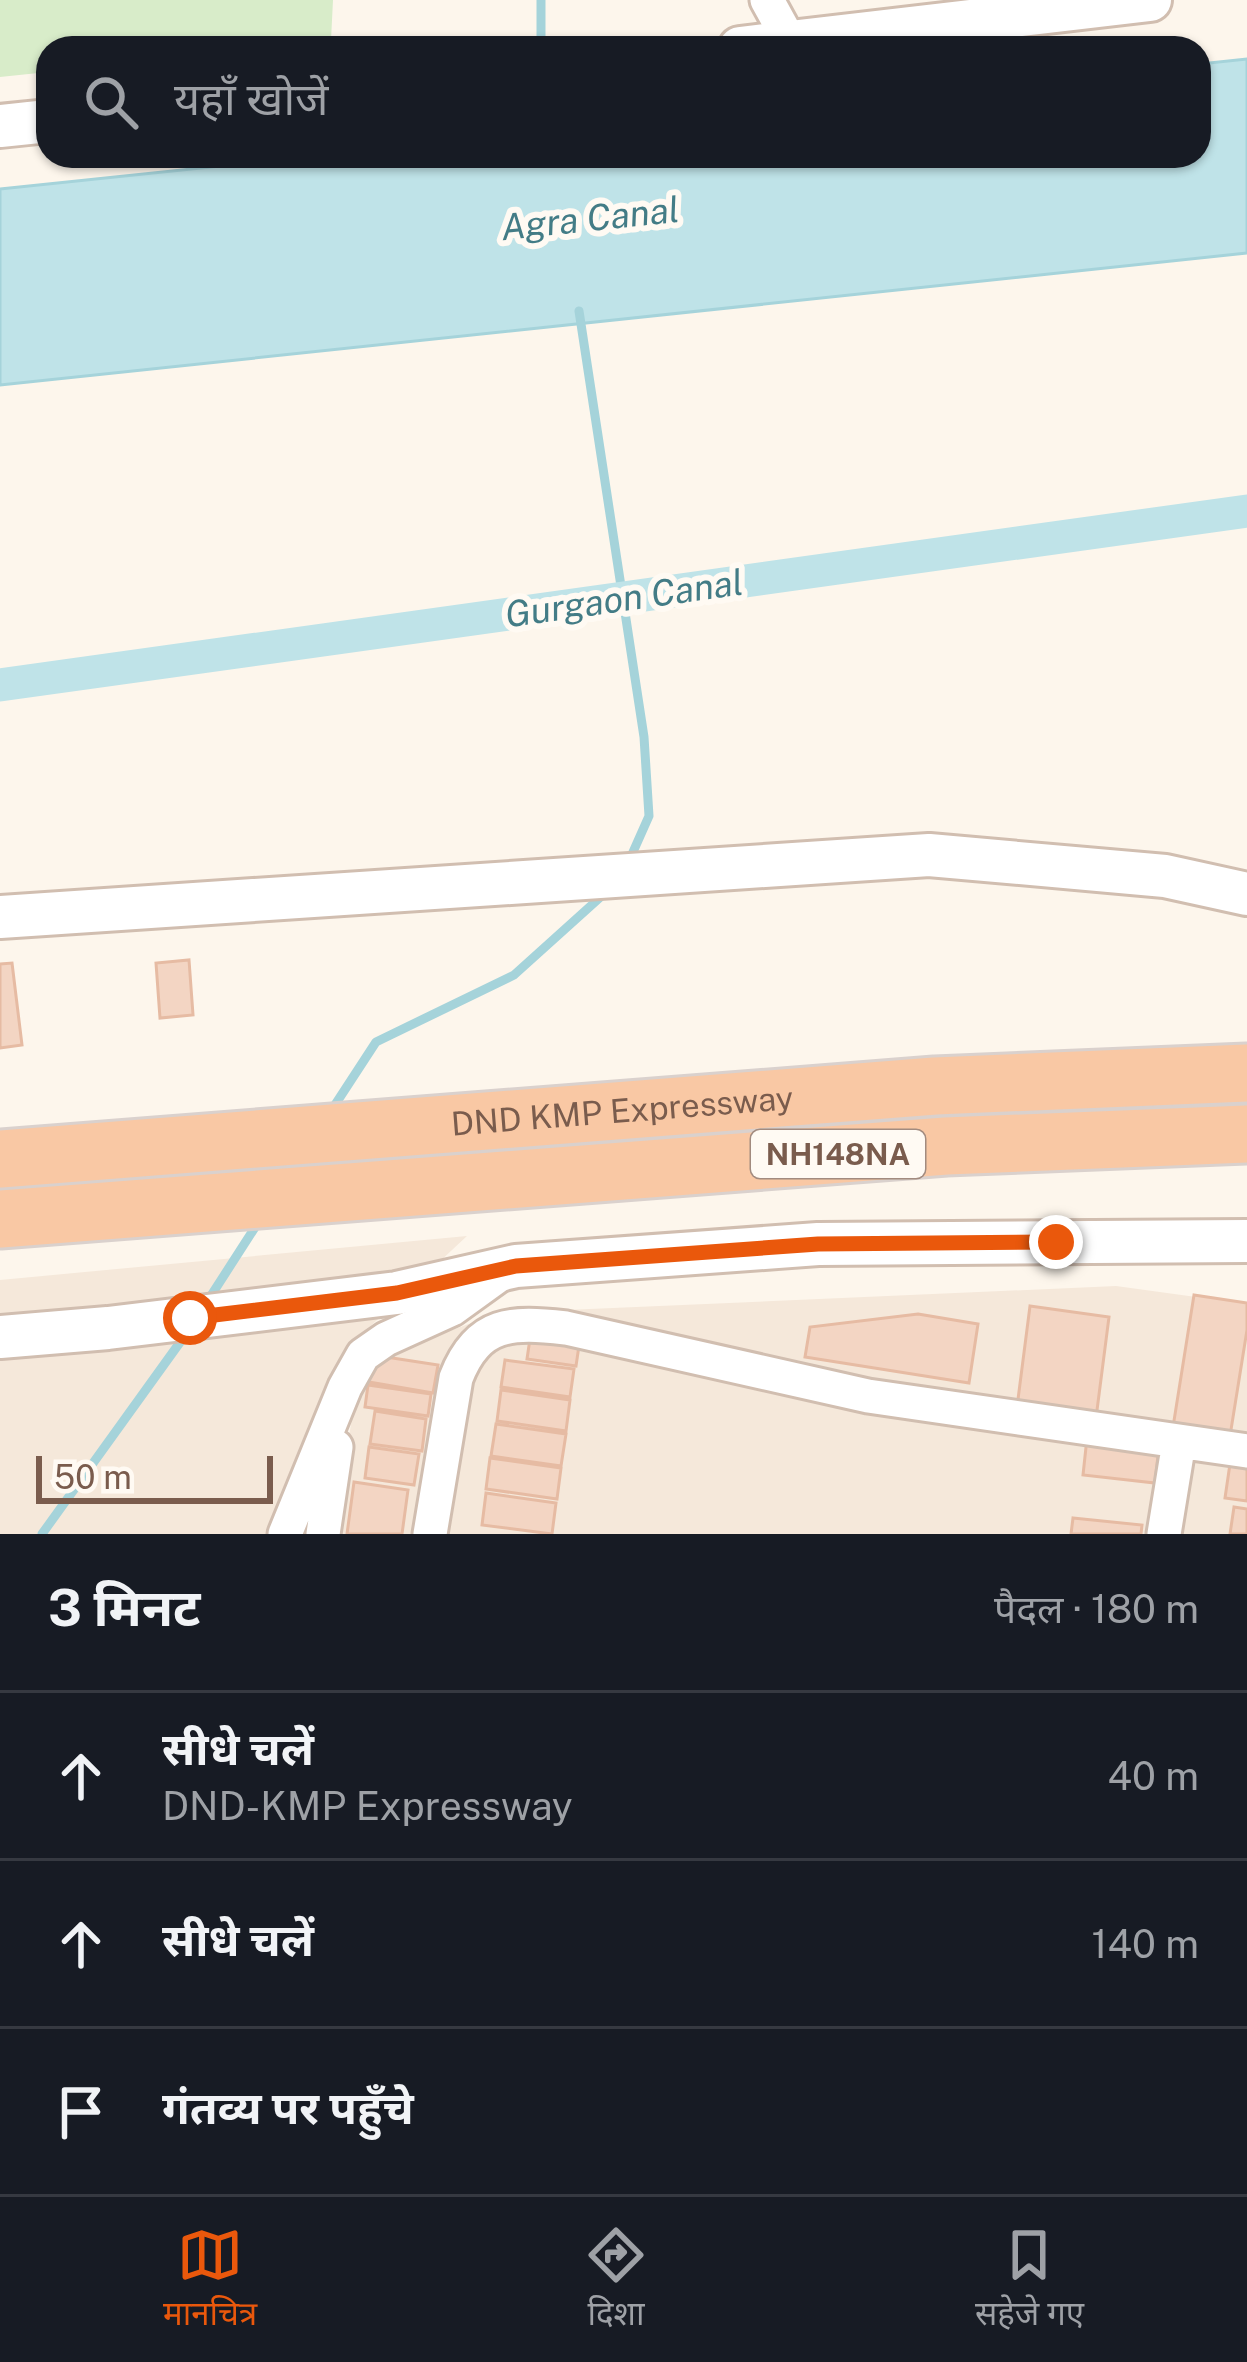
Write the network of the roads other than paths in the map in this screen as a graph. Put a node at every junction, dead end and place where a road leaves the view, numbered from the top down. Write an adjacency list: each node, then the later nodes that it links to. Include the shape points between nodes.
1 (767, 0): 3 (street)
2 (1150, 0): 4 (street)
3 (787, 36)
4 (834, 36)
5 (36, 122): 6 (street)
6 (0, 126)
7 (1247, 894): 8 (street, via 1165,876 929,855)
8 (0, 916)
9 (1247, 1073): 11 (highway, DND KMP Expressway / NH148NA, via 935,1086)
10 (1247, 1134): 12 (highway, DND KMP Expressway / NH148NA, via 946,1146)
11 (0, 1159)
12 (0, 1219)
13 (1247, 1241): 14 (street, via 818,1244)
14 (516, 1266): 15 (street, via 397,1293); 16 (street, via 373,1347)
15 (0, 1337)
16 (345, 1387): 19 (street); 20 (street)
17 (1179, 1442): 18 (street); 21 (street, via 868,1396 566,1328 501,1327 465,1354 456,1378); 22 (street)
18 (1247, 1451)
19 (285, 1534)
20 (322, 1534)
21 (430, 1534)
22 (1164, 1534)

